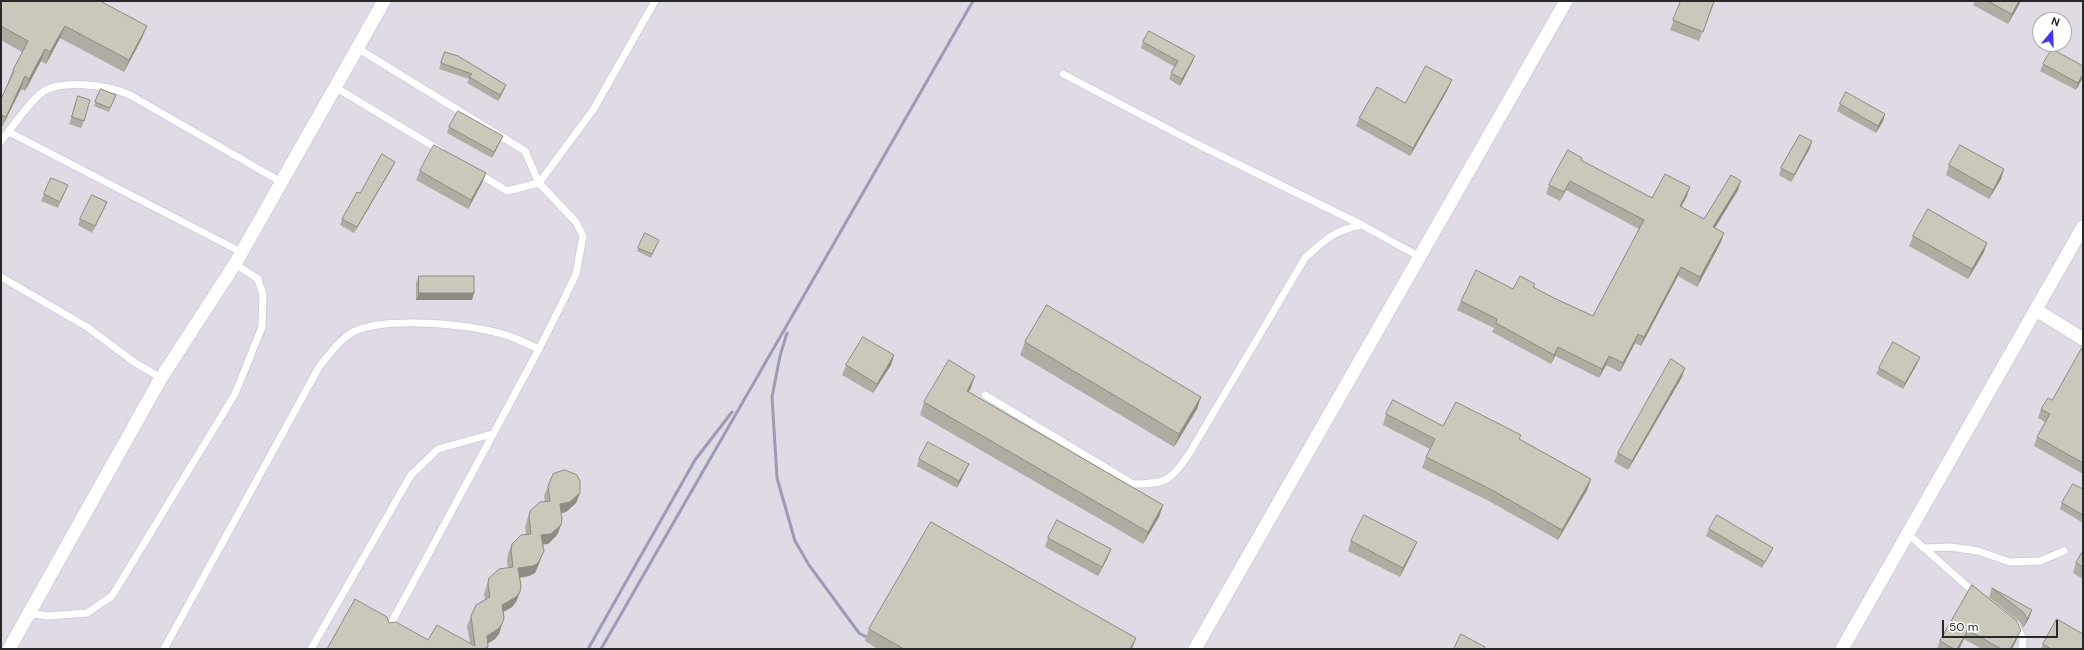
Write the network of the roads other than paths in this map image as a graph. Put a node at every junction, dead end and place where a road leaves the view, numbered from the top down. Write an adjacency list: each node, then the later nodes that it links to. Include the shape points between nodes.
1 (384, 1): 4 (street)
2 (655, 1): 12 (lane, via 592,110)
3 (1566, 1): 16 (street)
4 (357, 48): 6 (street); 12 (lane, via 525,151)
5 (1063, 74): 13 (lane, via 1195,143)
6 (335, 87): 9 (lane); 11 (street)
7 (9, 132): 8 (lane); 11 (lane, via 41,93 63,85 93,85 117,89); 15 (lane)
8 (1, 141)
9 (448, 155)
10 (474, 171): 12 (lane, via 507,191)
11 (283, 183): 15 (street)
12 (539, 184): 21 (lane, via 576,222 583,236 576,274)
13 (1362, 225): 16 (lane); 23 (lane, via 1343,229 1324,240 1306,258 1189,454 1173,476 1153,484 1133,484)
14 (2083, 227): 19 (street)
15 (241, 252): 17 (street)
16 (1420, 257): 35 (street)
17 (235, 264): 22 (street); 29 (lane, via 258,279 263,295 262,327 235,394 112,596 87,613 48,616)
18 (1, 277): 22 (lane, via 88,327 134,362)
19 (2036, 310): 20 (street); 25 (street)
20 (2083, 339)
21 (539, 349): 24 (lane); 33 (lane, via 502,334 436,324 396,323 353,332 334,348 319,367)
22 (161, 378): 29 (street)
23 (985, 395)
24 (492, 434): 31 (lane); 34 (lane, via 438,449 412,475)
25 (1907, 533): 26 (lane); 36 (street)
26 (1923, 548): 27 (lane, via 1951,546 1978,551 2010,562 2040,560); 28 (lane)
27 (2064, 551)
28 (1981, 598)
29 (28, 613): 32 (street)
30 (2011, 621): 37 (lane, via 2018,626 2023,639)
31 (388, 629)
32 (9, 649)
33 (164, 649)
34 (311, 649)
35 (1195, 649)
36 (1842, 649)
37 (2022, 649)

